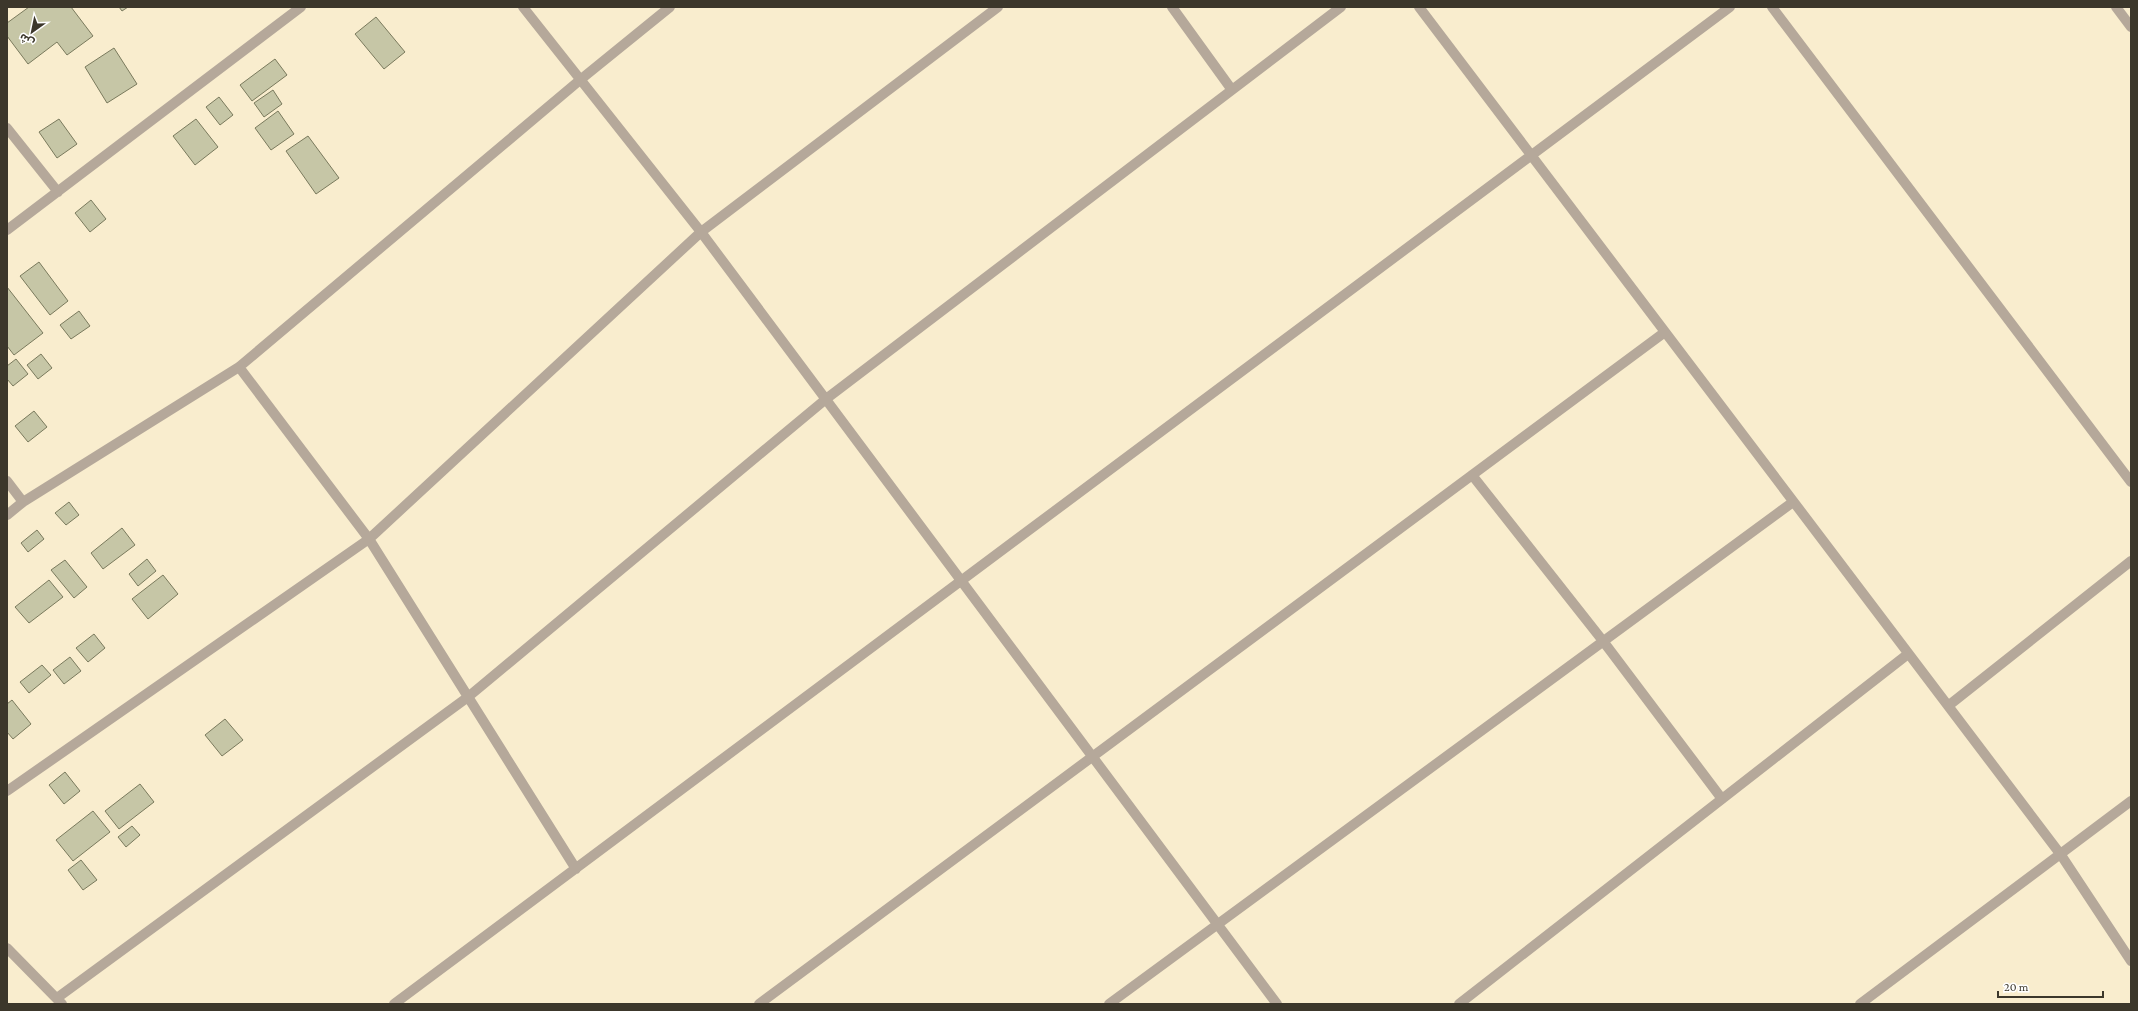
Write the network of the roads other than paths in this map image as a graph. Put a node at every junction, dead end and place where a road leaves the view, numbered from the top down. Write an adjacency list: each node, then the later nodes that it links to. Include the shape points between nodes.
1 (301, 7): 16 (street)
2 (523, 7): 12 (street)
3 (670, 7): 12 (street)
4 (998, 7): 18 (street)
5 (1172, 7): 13 (street)
6 (1341, 7): 13 (street)
7 (1419, 7): 15 (street)
8 (1730, 7): 15 (street)
9 (1772, 7): 24 (street)
10 (2116, 7): 11 (street)
11 (2131, 27)
12 (580, 80): 18 (street); 20 (street)
13 (1232, 90): 21 (street)
14 (7, 128): 16 (street)
15 (1532, 156): 19 (street); 30 (street)
16 (58, 192): 17 (street)
17 (7, 230)
18 (701, 232): 21 (street); 28 (street)
19 (1664, 332): 22 (street); 26 (street)
20 (239, 367): 25 (street); 28 (street)
21 (826, 398): 30 (street); 33 (street)
22 (1472, 475): 31 (street); 35 (street)
23 (7, 480): 25 (street)
24 (2131, 482)
25 (23, 502): 27 (street)
26 (1793, 502): 31 (street); 32 (street)
27 (7, 515)
28 (369, 540): 33 (street); 36 (street)
29 (2131, 561): 34 (street)
30 (962, 580): 35 (street); 40 (street)
31 (1603, 641): 37 (street); 41 (street)
32 (1908, 654): 34 (street); 37 (street)
33 (468, 697): 40 (street); 44 (street)
34 (1948, 706): 39 (street)
35 (1093, 756): 41 (street); 46 (street)
36 (7, 791)
37 (1722, 799): 49 (street)
38 (2131, 801): 39 (street)
39 (2061, 855): 43 (street); 50 (street)
40 (576, 869): 45 (street)
41 (1217, 925): 47 (street); 48 (street)
42 (7, 948): 44 (street)
43 (2131, 961)
44 (60, 1001)
45 (401, 1002)
46 (759, 1004)
47 (1109, 1004)
48 (1277, 1004)
49 (1459, 1004)
50 (1860, 1004)

